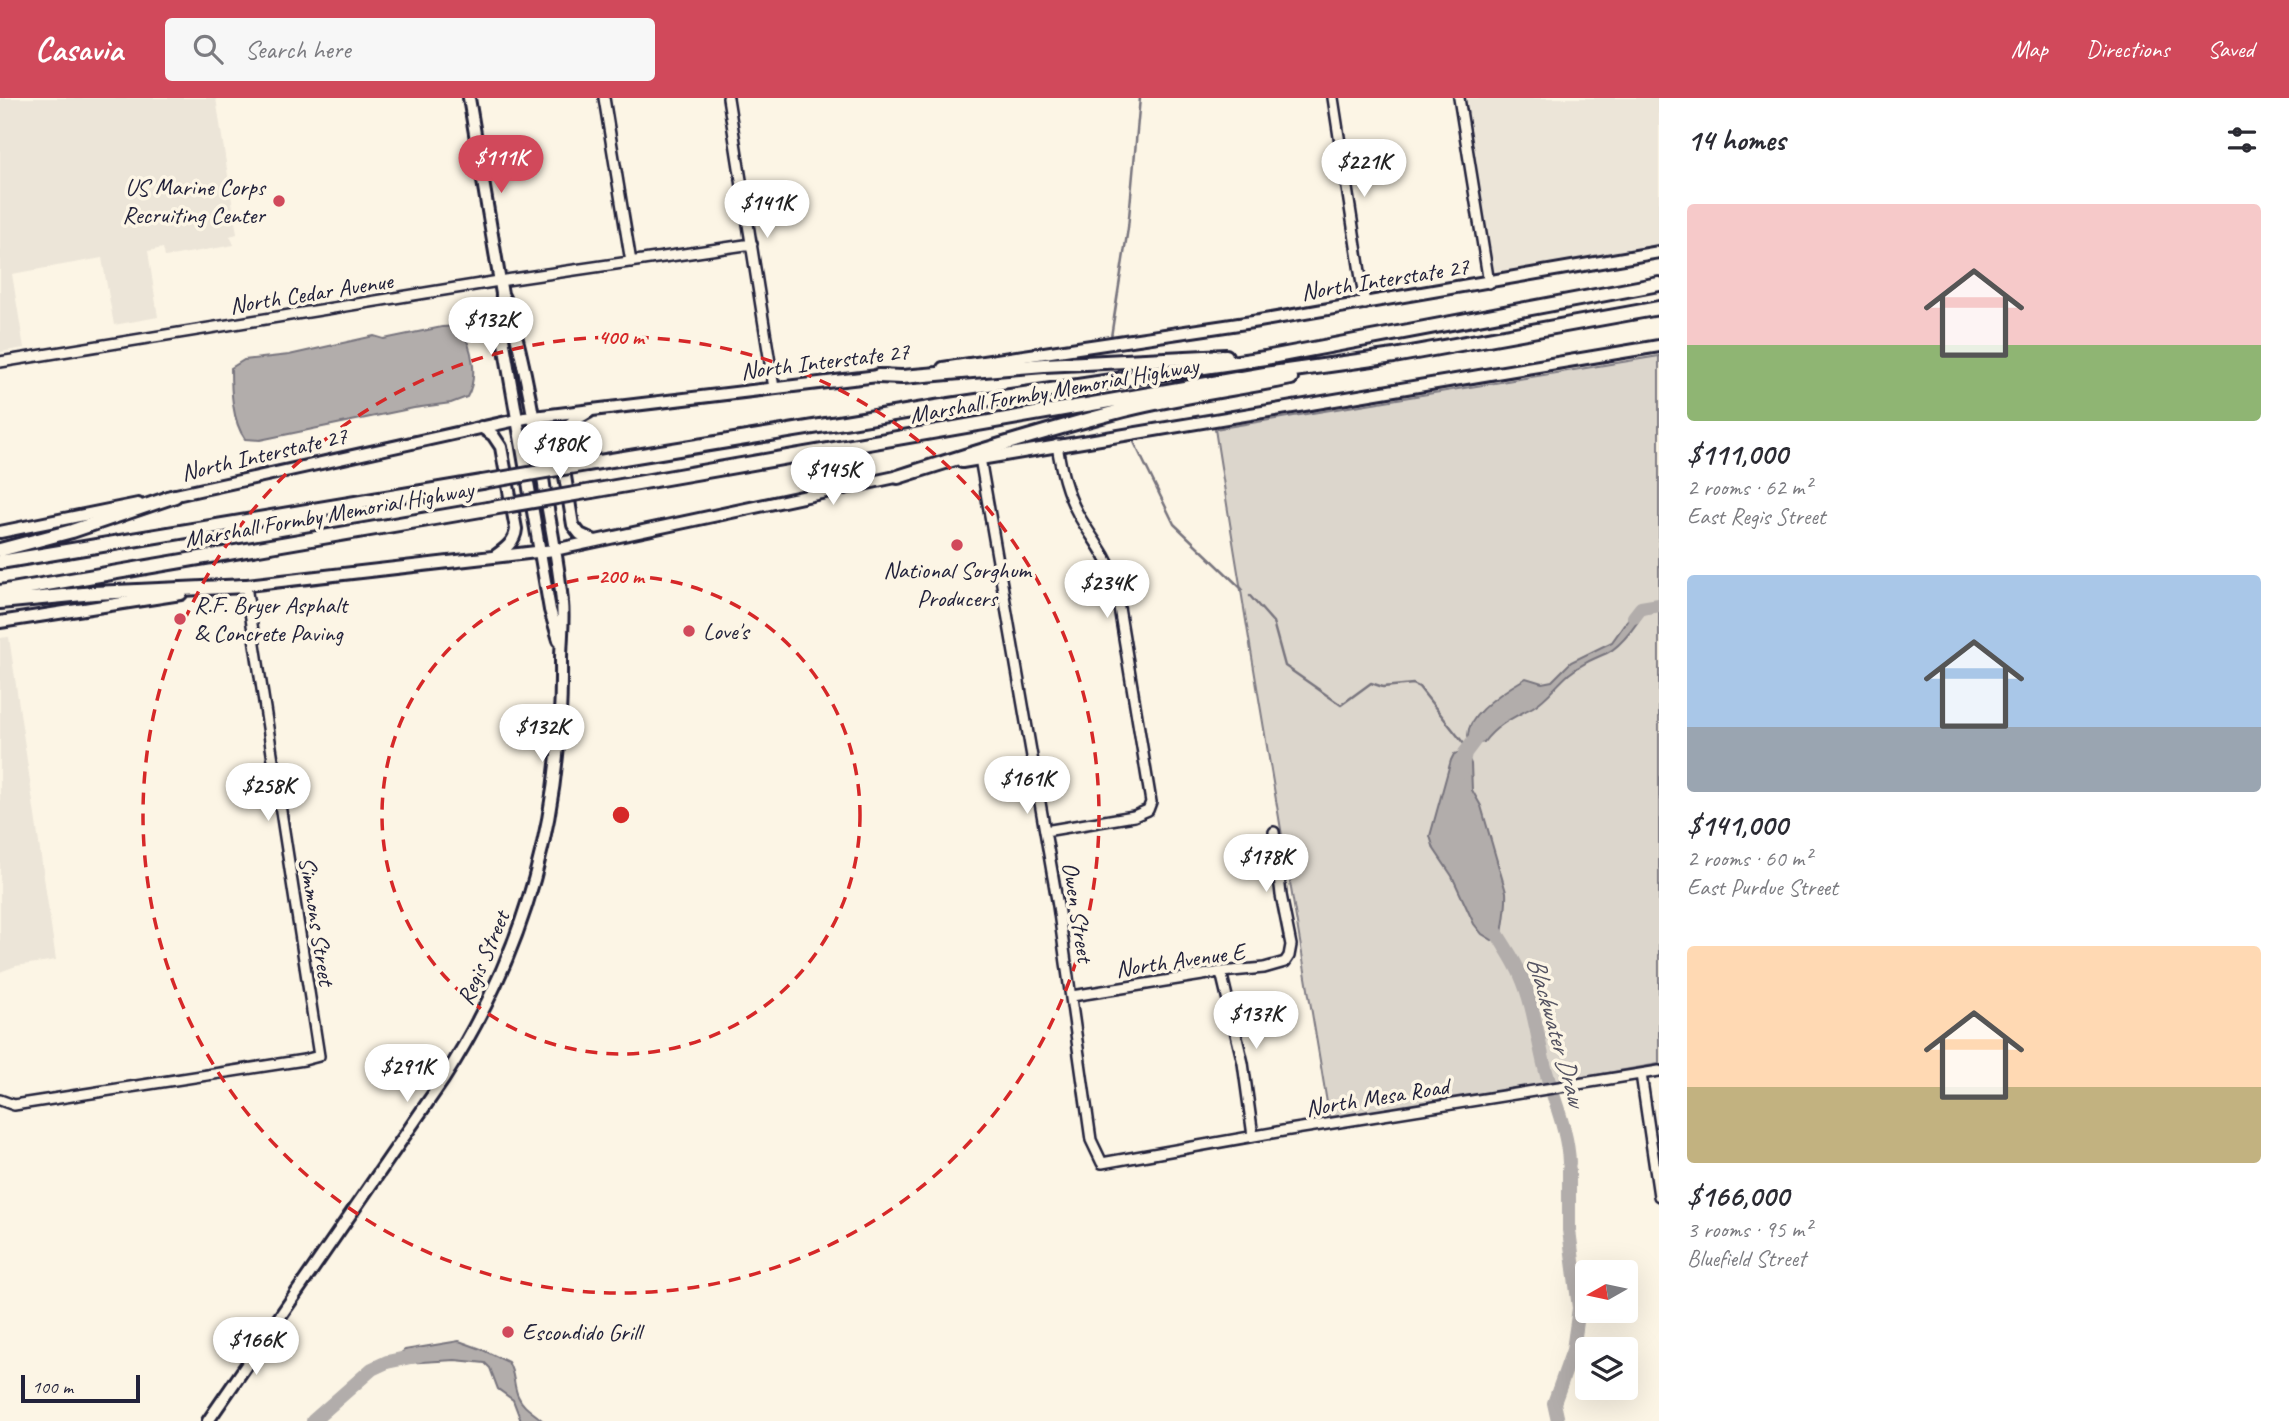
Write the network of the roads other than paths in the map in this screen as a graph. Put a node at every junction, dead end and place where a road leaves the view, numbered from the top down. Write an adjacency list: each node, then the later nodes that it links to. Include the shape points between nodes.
1 (468, 98): 9 (main road)
2 (604, 98): 8 (street)
3 (728, 98): 6 (street)
4 (1334, 98): 13 (street)
5 (1459, 98): 10 (street)
6 (752, 244): 8 (street, North Cedar Avenue); 20 (street)
7 (1659, 252): 10 (main road, North Interstate 27)
8 (631, 262): 9 (street, North Cedar Avenue)
9 (499, 281): 12 (main road); 18 (street, North Cedar Avenue)
10 (1489, 283): 13 (main road, North Interstate 27)
11 (1657, 284): 16 (highway, Marshall Formby Memorial Highway)
12 (502, 294): 22 (main road, Regis Street, via 517,337); 23 (main road, Regis Street, via 501,326)
13 (1365, 304): 19 (main road, North Interstate 27)
14 (1659, 308): 17 (highway, Marshall Formby Memorial Highway)
15 (1659, 346): 25 (main road)
16 (1265, 358): 19 (highway, via 1229,356); 35 (highway, Marshall Formby Memorial Highway, bridge, via 936,407)
17 (1378, 358): 27 (highway, via 1113,413); 37 (highway, Marshall Formby Memorial Highway, bridge)
18 (0, 362)
19 (878, 376): 20 (main road, North Interstate 27)
20 (774, 388): 21 (main road, North Interstate 27)
21 (595, 410): 22 (main road, North Interstate 27); 30 (main road, via 568,424 560,437 573,525)
22 (534, 416): 23 (main road, North Interstate 27); 32 (main road, Regis Street)
23 (517, 419): 24 (main road, North Interstate 27); 33 (main road, Regis Street)
24 (481, 427): 28 (main road, North Interstate 27); 34 (main road, via 501,447 516,529 509,545)
25 (1057, 445): 26 (main road); 41 (street, via 1072,502 1114,577 1150,794 1148,810 1134,816)
26 (980, 458): 27 (main road); 41 (street, Owen Street)
27 (898, 477): 30 (main road)
28 (176, 496): 29 (main road, North Interstate 27); 31 (highway)
29 (0, 532)
30 (595, 541): 32 (main road)
31 (0, 550)
32 (554, 550): 33 (main road); 40 (main road, Regis Street, via 562,602)
33 (540, 552): 34 (main road); 40 (main road, Regis Street)
34 (493, 558): 36 (main road)
35 (0, 562)
36 (246, 586): 38 (highway); 39 (main road); 47 (street, Simmons Street, via 319,1056 14,1104)
37 (0, 592)
38 (0, 602)
39 (0, 622)
40 (561, 642): 51 (main road, Regis Street, via 561,726 551,811 533,888 506,964 449,1071)
41 (1045, 831): 44 (street, Owen Street)
42 (1274, 832): 43 (street, North Avenue E, via 1292,945 1289,956 1280,964)
43 (1221, 972): 44 (street, North Avenue E); 48 (street, via 1243,1063)
44 (1072, 996): 49 (street, Owen Street, via 1091,1140)
45 (1659, 1071): 46 (street, North Mesa Road)
46 (1641, 1074): 48 (street, North Mesa Road); 50 (street)
47 (0, 1100)
48 (1253, 1136): 49 (street, North Mesa Road)
49 (1102, 1163)
50 (1659, 1196)
51 (208, 1421)

